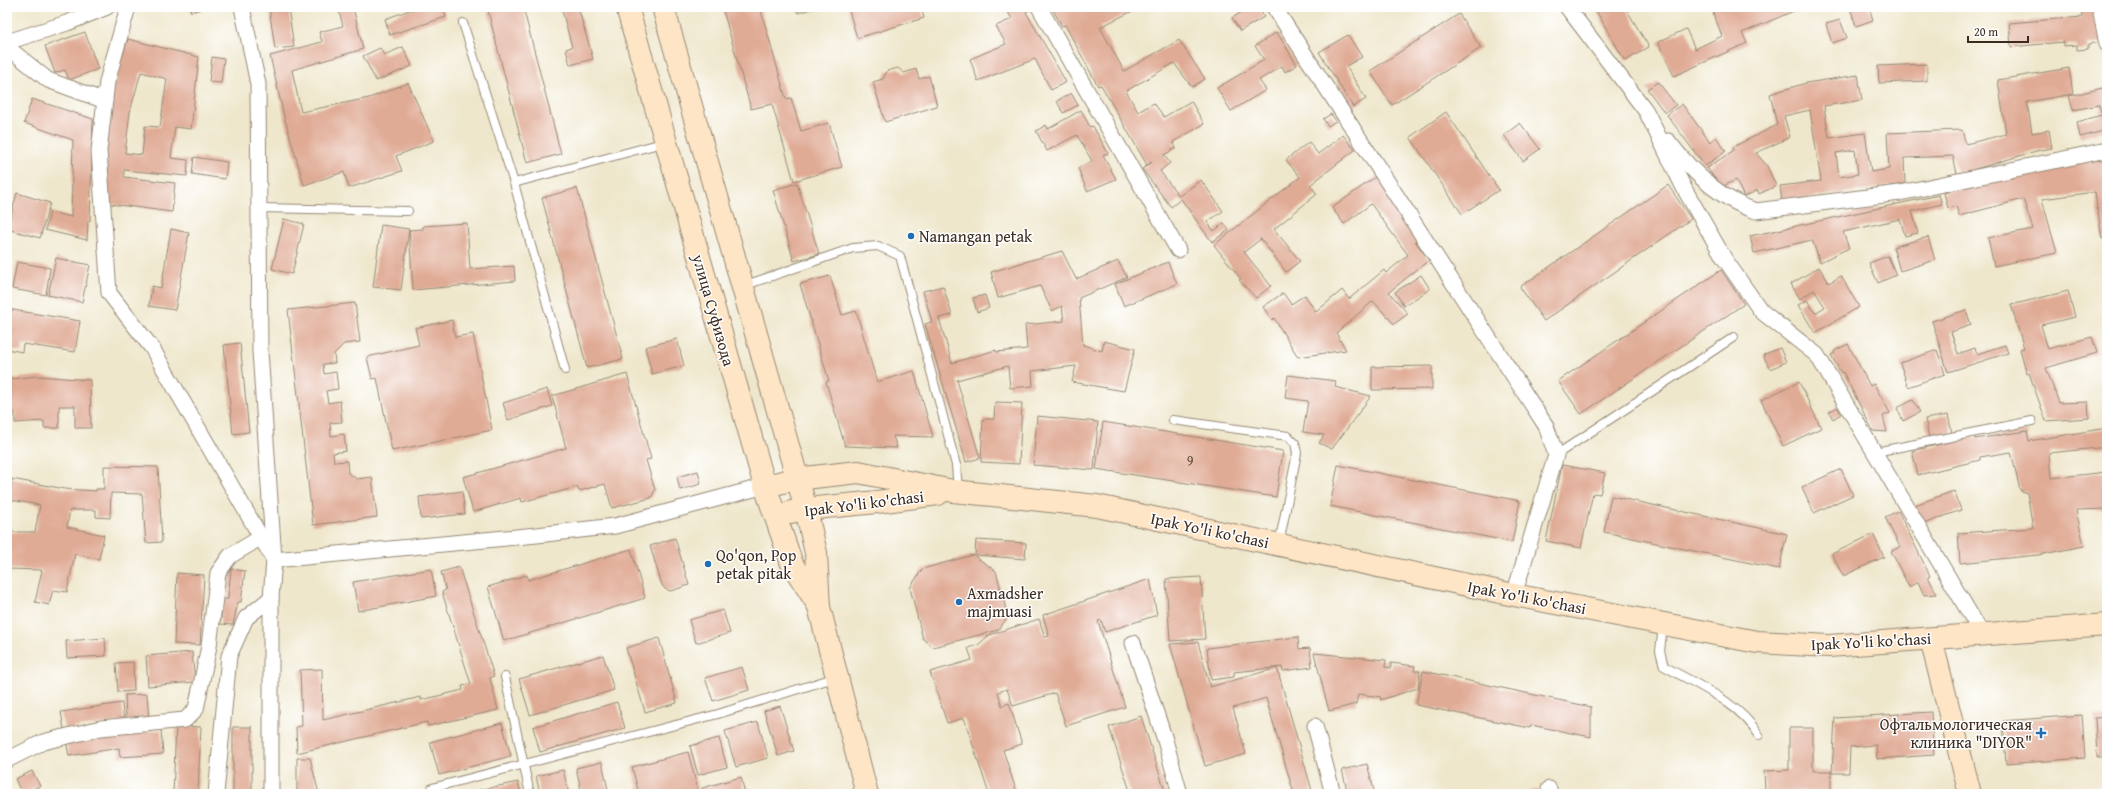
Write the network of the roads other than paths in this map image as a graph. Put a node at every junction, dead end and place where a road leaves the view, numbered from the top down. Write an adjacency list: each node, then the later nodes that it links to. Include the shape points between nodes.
1 (107, 7): 11 (street, via 67,24)
2 (128, 7): 14 (street, via 107,82)
3 (242, 7): 19 (street, via 258,84)
4 (627, 7): 16 (main road, улица Суфизода)
5 (663, 7): 22 (main road, улица Суфизода)
6 (1039, 7): 21 (street)
7 (1274, 7): 28 (street, via 1546,426)
8 (1567, 7): 15 (street)
9 (2100, 7): 12 (street)
10 (463, 23): 18 (lane)
11 (7, 42)
12 (2107, 44)
13 (7, 47): 14 (street, via 48,80)
14 (105, 101): 34 (street, via 99,151 109,293 152,348)
15 (1646, 111): 17 (street, via 1682,160 1718,193 1740,206 1756,211 1900,193); 27 (street, via 1685,190 1724,258 1761,311 1817,355)
16 (666, 142): 18 (lane); 30 (main road, улица Суфизода)
17 (2107, 150)
18 (514, 183): 24 (lane)
19 (259, 208): 20 (lane); 36 (street, via 260,351)
20 (408, 211)
21 (1178, 250)
22 (742, 286): 29 (main road, улица Суфизода); 31 (lane, via 853,248 878,246 900,256 956,464)
23 (1734, 337): 28 (lane)
24 (565, 370)
25 (1173, 420): 35 (lane, via 1288,436 1295,443 1296,453)
26 (2032, 421): 27 (lane)
27 (1875, 452): 42 (street)
28 (1556, 455): 37 (street)
29 (796, 479): 30 (main road, Ipak Yo'li ko'chasi); 31 (main road, Ipak Yo'li ko'chasi, via 858,472); 32 (main road, улица Суфизода)
30 (765, 486): 33 (main road, улица Суфизода); 36 (street, via 615,526)
31 (955, 492): 32 (main road, Ipak Yo'li ko'chasi); 35 (main road, Ipak Yo'li ko'chasi, via 1096,506)
32 (806, 509): 33 (main road, Ipak Yo'li ko'chasi); 39 (main road, улица Суфизода, via 816,553)
33 (775, 516): 39 (main road, улица Суфизода, via 792,564)
34 (260, 538): 36 (street); 49 (street, via 230,556 218,573 209,646 196,709 185,720 101,728 43,742)
35 (1278, 545): 37 (main road, Ipak Yo'li ko'chasi)
36 (274, 560): 38 (street)
37 (1514, 595): 40 (main road, Ipak Yo'li ko'chasi)
38 (271, 598): 52 (street, via 246,618 229,656); 53 (street)
39 (819, 607): 46 (main road)
40 (1663, 624): 43 (main road, Ipak Yo'li ko'chasi, via 1757,642 1829,646); 48 (lane, via 1660,651 1664,666 1724,700 1751,721)
41 (2107, 626): 42 (main road, Ipak Yo'li ko'chasi)
42 (1982, 634): 43 (main road, Ipak Yo'li ko'chasi)
43 (1931, 639): 58 (main road)
44 (1134, 643): 56 (street)
45 (505, 677): 50 (lane)
46 (837, 677): 50 (lane, via 718,714); 55 (main road)
47 (1315, 726): 57 (street)
48 (1759, 735)
49 (7, 760)
50 (523, 764): 51 (lane); 54 (lane)
51 (432, 788)
52 (216, 794)
53 (271, 794)
54 (530, 794)
55 (867, 794)
56 (1180, 794)
57 (1333, 794)
58 (1970, 794)

